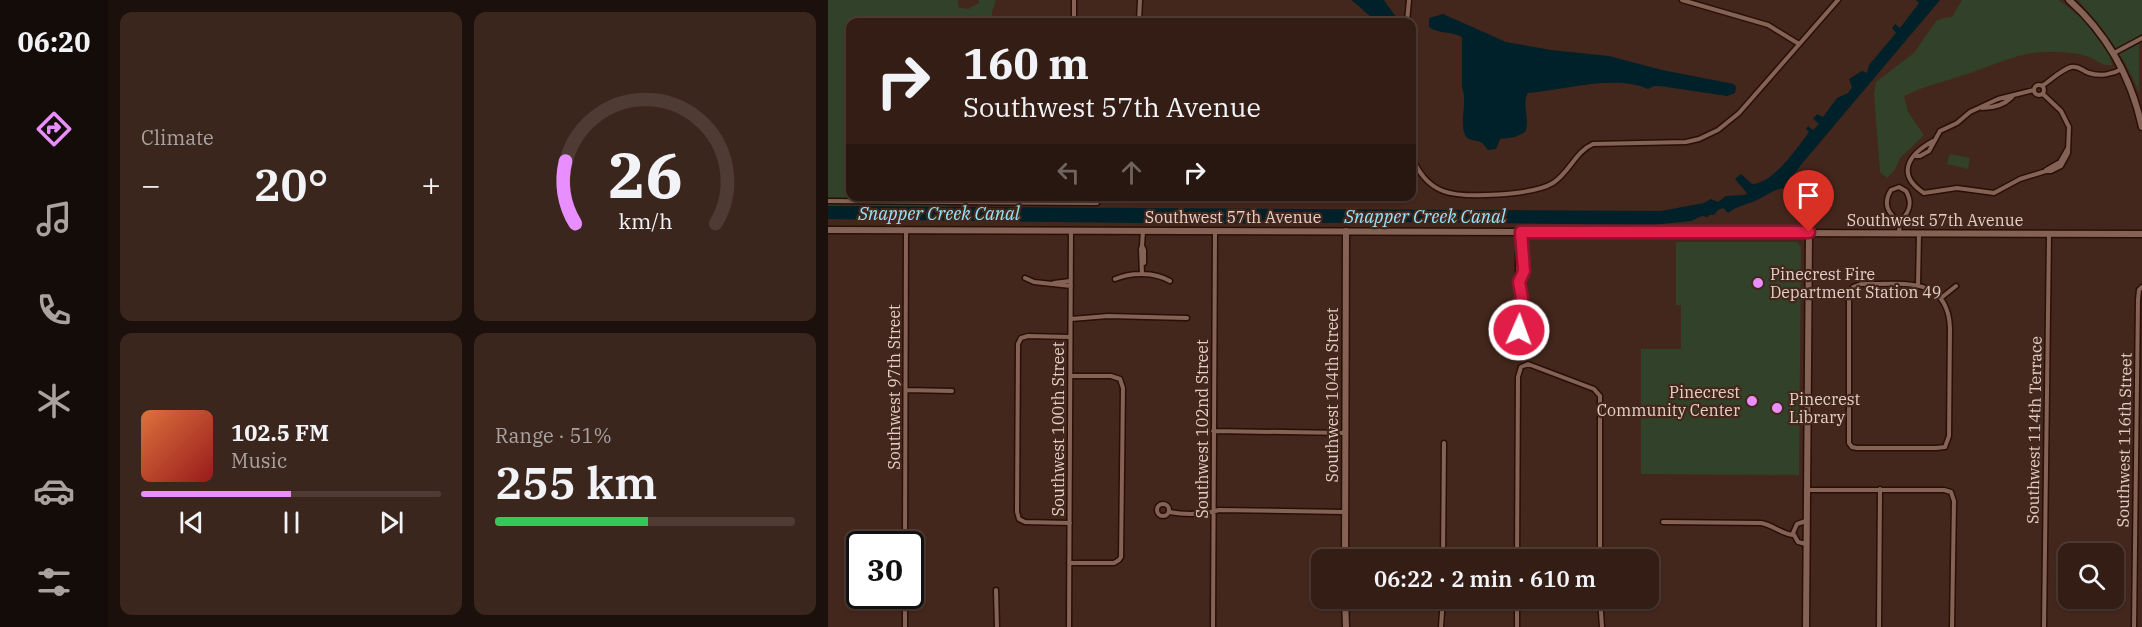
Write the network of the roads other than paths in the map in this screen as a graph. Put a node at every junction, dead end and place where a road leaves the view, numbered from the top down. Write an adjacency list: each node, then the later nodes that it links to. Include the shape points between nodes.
1 (1074, 0): 7 (street)
2 (1140, 0): 8 (street)
3 (1409, 0): 9 (street)
4 (1682, 0): 11 (street, via 1768,25)
5 (1838, 0): 11 (street)
6 (2069, 0): 12 (main road)
7 (1074, 18)
8 (1139, 18)
9 (1407, 18)
10 (2142, 38): 12 (street)
11 (1799, 44): 18 (street, via 1739,113 1719,130 1699,139 1591,145 1560,178 1539,189 1478,195 1435,187)
12 (2114, 53): 13 (main road)
13 (2122, 69): 14 (street, via 2091,74 2071,67); 17 (main road)
14 (2042, 86): 15 (street, via 2037,85); 16 (street)
15 (2034, 90): 16 (street); 19 (street, via 1998,99 1942,129 1929,151 1909,160 1908,174)
16 (2043, 94): 19 (street, via 2066,118 2070,131 2066,160 2061,166 2020,178 1994,193 1957,188 1927,193)
17 (2142, 127)
18 (1416, 165)
19 (1914, 184): 20 (street)
20 (1906, 191): 25 (street, via 1910,206); 25 (street, via 1895,187 1886,199 1888,211)
21 (828, 201): 22 (street)
22 (846, 201)
23 (1040, 201): 24 (street)
24 (1097, 203)
25 (1900, 221): 33 (street)
26 (828, 230): 27 (main road, Southwest 57th Avenue)
27 (906, 230): 29 (main road, Southwest 57th Avenue); 52 (street, Southwest 97th Street)
28 (1215, 230): 30 (main road, Southwest 57th Avenue); 31 (main road, Southwest 57th Avenue); 54 (street, Southwest 102nd Street)
29 (1071, 231): 30 (main road, Southwest 57th Avenue); 42 (street, Southwest 100th Street)
30 (1143, 231): 38 (street)
31 (1346, 231): 37 (main road, Southwest 57th Avenue); 55 (main road, Southwest 104th Street)
32 (1809, 232): 33 (main road, Southwest 57th Avenue); 37 (main road, Southwest 57th Avenue); 58 (main road)
33 (1899, 234): 34 (main road, Southwest 57th Avenue)
34 (1919, 234): 35 (main road, Southwest 57th Avenue); 43 (street)
35 (2049, 234): 36 (main road, Southwest 57th Avenue); 90 (street, Southwest 114th Terrace)
36 (2142, 234)
37 (1521, 236): 46 (street, via 1517,270)
38 (1142, 274): 40 (street); 41 (street, via 1161,275)
39 (1025, 278): 42 (street)
40 (1115, 279)
41 (1170, 281)
42 (1071, 284): 48 (street, Southwest 100th Street)
43 (1918, 285): 47 (street); 47 (street, via 1861,284 1851,289 1848,438 1852,447 1947,445 1950,322)
44 (1956, 286): 47 (street)
45 (2141, 289): 91 (street, Southwest 116th Street)
46 (1522, 298): 46 (street, via 1514,319 1519,330 1528,323)
47 (1941, 298)
48 (1071, 317): 49 (street); 50 (street, Southwest 100th Street)
49 (1187, 318)
50 (1070, 337): 51 (street, Southwest 100th Street); 64 (street, via 1028,336 1021,338 1018,347 1017,512 1020,520 1027,522)
51 (1070, 376): 64 (street, Southwest 100th Street); 72 (street, via 1111,376 1123,385 1123,399 1122,552 1119,560 1111,563)
52 (906, 390): 53 (street); 65 (street, Southwest 97th Street)
53 (952, 391)
54 (1214, 431): 55 (street); 60 (street, Southwest 102nd Street)
55 (1345, 433): 61 (main road, Southwest 104th Street)
56 (1444, 443): 69 (street)
57 (1880, 489): 58 (street); 88 (street); 89 (street, via 1952,492)
58 (1807, 490): 62 (main road)
59 (1169, 512): 60 (street)
60 (1213, 512): 61 (street); 82 (street, Southwest 102nd Street)
61 (1345, 512): 68 (main road, Southwest 104th Street)
62 (1806, 521): 66 (street, via 1800,522); 67 (main road)
63 (1664, 522): 66 (street, via 1761,523)
64 (1070, 523): 72 (street, Southwest 100th Street)
65 (905, 531)
66 (1793, 532): 67 (street, via 1798,542)
67 (1806, 544): 87 (main road)
68 (1345, 549)
69 (1443, 549)
70 (1517, 549): 71 (street, via 1518,377 1526,364 1594,389 1600,396)
71 (1600, 549)
72 (1069, 563): 81 (street, Southwest 100th Street)
73 (996, 590): 80 (street)
74 (905, 609): 79 (street)
75 (1345, 609): 83 (main road)
76 (1442, 609): 84 (street)
77 (1517, 609): 85 (street)
78 (1601, 609): 86 (street)
79 (905, 627)
80 (997, 627)
81 (1069, 627)
82 (1213, 627)
83 (1344, 627)
84 (1442, 627)
85 (1517, 627)
86 (1602, 627)
87 (1806, 627)
88 (1878, 627)
89 (1952, 627)
90 (2044, 627)
91 (2134, 627)

